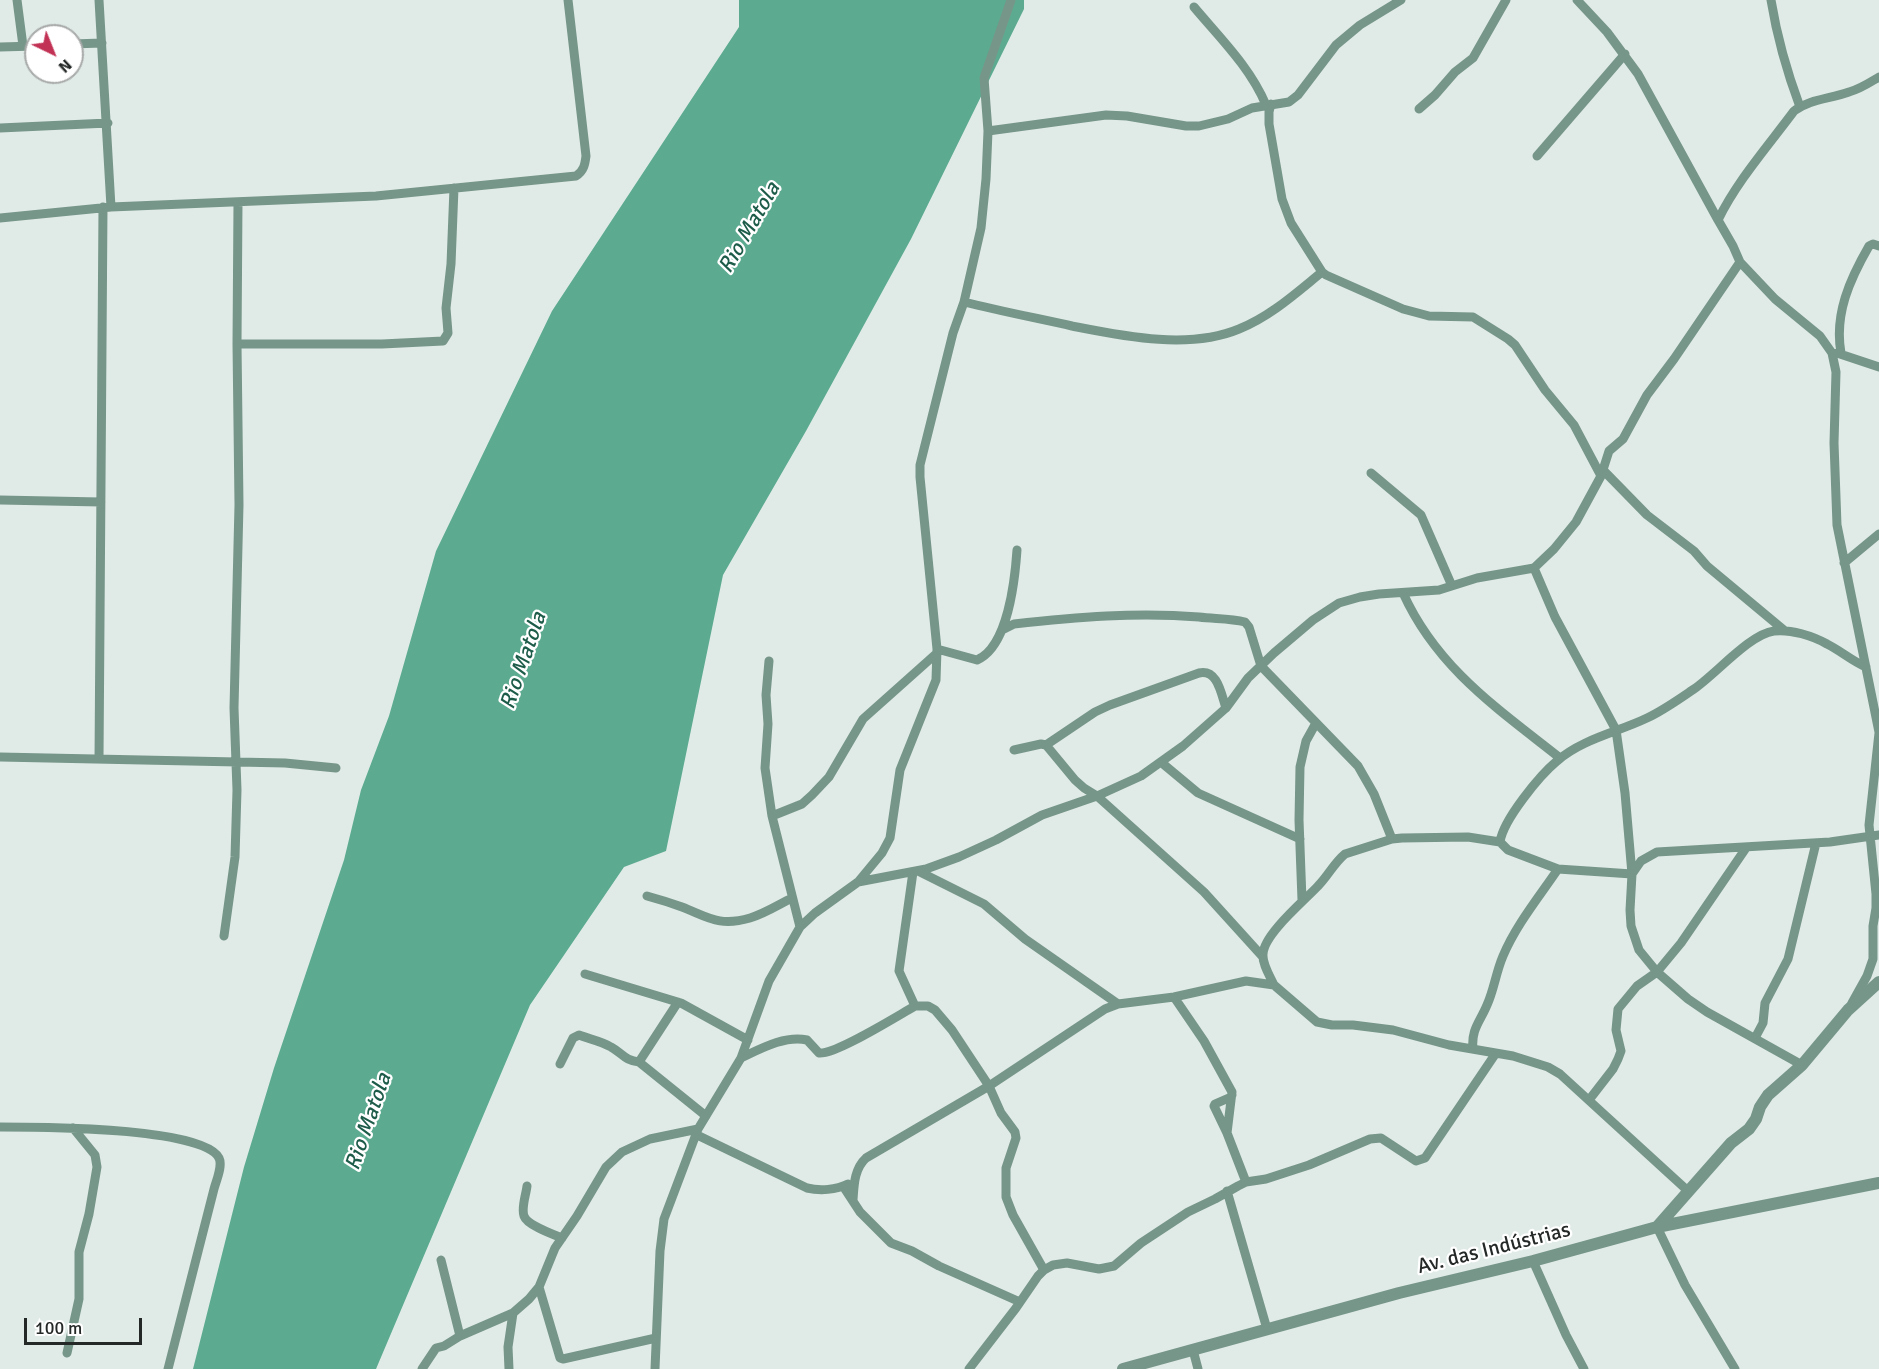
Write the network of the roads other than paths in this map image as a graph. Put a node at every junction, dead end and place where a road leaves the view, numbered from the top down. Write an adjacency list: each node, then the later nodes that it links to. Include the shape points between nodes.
1 (17, 0): 12 (street)
2 (99, 0): 10 (street)
3 (568, 0): 23 (street, via 585,166 576,176)
4 (1011, 0): 21 (street, via 984,78)
5 (1401, 0): 16 (street, via 1336,45 1293,100)
6 (1506, 0): 18 (street, via 1473,58)
7 (1577, 0): 14 (street)
8 (1771, 0): 17 (street, via 1786,70)
9 (1194, 7): 16 (street, via 1250,74)
10 (102, 43): 11 (street); 19 (street)
11 (84, 44)
12 (23, 46): 13 (street)
13 (0, 47)
14 (1625, 54): 22 (street); 27 (street)
15 (1879, 77): 17 (street, via 1863,87)
16 (1269, 104): 21 (street, via 1199,126 1106,115); 30 (street, via 1282,199 1291,223)
17 (1800, 107): 27 (street)
18 (1419, 109)
19 (108, 123): 20 (street); 25 (street)
20 (0, 128)
21 (988, 131): 31 (street, via 981,228)
22 (1537, 156)
23 (454, 188): 24 (street); 32 (street, via 446,308 448,333 443,341)
24 (238, 202): 25 (street); 32 (street)
25 (107, 207): 26 (street); 38 (street)
26 (0, 218)
27 (1718, 220): 29 (street)
28 (1879, 246): 33 (street, via 1869,246 1851,278 1843,301)
29 (1740, 262): 33 (street); 36 (street, via 1647,394 1623,439 1609,452)
30 (1322, 272): 31 (street, via 1257,321 1205,338 1135,337); 36 (street, via 1403,309 1429,316 1473,317 1508,339 1574,425)
31 (964, 302): 49 (street, via 920,465)
32 (237, 344): 63 (street)
33 (1836, 353): 34 (street); 41 (street, via 1836,506)
34 (1879, 367)
35 (1371, 473): 43 (street, via 1421,515)
36 (1602, 473): 42 (street, via 1576,522); 45 (street)
37 (0, 500): 38 (street)
38 (101, 502): 62 (street)
39 (1879, 534): 41 (street)
40 (1017, 550): 46 (street, via 1013,593)
41 (1845, 562): 52 (street)
42 (1534, 568): 43 (street); 56 (street, via 1555,617)
43 (1452, 586): 44 (street)
44 (1403, 592): 51 (street, via 1340,603 1313,620); 61 (street, via 1430,642 1461,677)
45 (1771, 620): 47 (street); 48 (street)
46 (1002, 630): 49 (street, via 991,648 977,660); 51 (street, via 1014,624 1116,614 1241,621 1249,627)
47 (1785, 631): 48 (street); 52 (street, via 1828,644)
48 (1768, 632): 56 (street, via 1655,714)
49 (937, 651): 67 (street, via 862,719 829,777 812,795 802,804); 77 (street, via 936,680 900,770 890,838)
50 (769, 661): 67 (street, via 764,760)
51 (1261, 666): 54 (street); 55 (street)
52 (1866, 667): 53 (street)
53 (1876, 696): 57 (street)
54 (1226, 708): 58 (street, via 1214,677 1207,672 1199,673 1095,712); 64 (street)
55 (1316, 723): 69 (street, via 1302,751); 70 (street, via 1358,766)
56 (1616, 730): 61 (street); 76 (street)
57 (1879, 732): 68 (street, via 1871,796)
58 (1046, 745): 59 (street); 66 (street, via 1075,780)
59 (1014, 750)
60 (0, 757): 62 (street)
61 (1560, 758): 71 (street, via 1531,790 1507,824)
62 (99, 759): 63 (street)
63 (236, 762): 65 (street); 82 (street, via 235,857)
64 (1162, 763): 66 (street); 69 (street, via 1198,793)
65 (336, 768)
66 (1097, 796): 75 (street, via 1042,815 959,857); 83 (street, via 1204,892)
67 (772, 816): 79 (street)
68 (1874, 836): 72 (street); 92 (street, via 1873,959)
69 (1300, 839): 80 (street)
70 (1392, 839): 71 (street, via 1468,837); 80 (street, via 1345,854)
71 (1500, 842): 74 (street, via 1508,850)
72 (1816, 843): 73 (street); 93 (street, via 1788,959 1765,1003 1763,1023)
73 (1746, 848): 76 (street, via 1657,852 1641,861); 84 (street, via 1681,943)
74 (1558, 869): 76 (street); 95 (street, via 1502,957 1488,1005 1472,1037)
75 (916, 871): 77 (street); 90 (street, via 984,904 1025,939); 91 (street, via 899,972)
76 (1632, 874): 84 (street, via 1631,926 1639,950)
77 (858, 882): 81 (street)
78 (646, 896): 79 (street, via 722,921 753,917)
79 (792, 898): 81 (street)
80 (1302, 900): 83 (street, via 1271,937)
81 (800, 927): 94 (street, via 770,981)
82 (224, 936)
83 (1262, 956): 87 (street)
84 (1656, 972): 93 (street, via 1707,1012); 103 (street, via 1637,986 1618,1009 1616,1030 1621,1052 1613,1069)
85 (585, 974): 89 (street)
86 (1879, 982): 92 (street)
87 (1274, 985): 88 (street, via 1246,981); 95 (street, via 1317,1022 1393,1030)
88 (1174, 997): 90 (street); 102 (street, via 1204,1041)
89 (678, 1002): 94 (street); 98 (street)
90 (1118, 1004): 101 (street)
91 (915, 1006): 97 (street, via 828,1052 819,1053 807,1040 799,1039 779,1042); 101 (street, via 935,1010)
92 (1848, 1010): 100 (street)
93 (1755, 1038): 100 (street)
94 (748, 1040): 97 (street)
95 (1473, 1048): 96 (street)
96 (1496, 1053): 103 (street, via 1548,1067); 110 (street, via 1425,1158 1416,1161 1376,1138 1309,1165)
97 (741, 1058): 104 (street)
98 (639, 1062): 99 (street, via 579,1035 573,1038); 104 (street)
99 (560, 1064)
100 (1802, 1065): 115 (street, via 1768,1095 1749,1129 1731,1143)
101 (988, 1086): 109 (street, via 866,1158); 121 (street, via 1016,1135 1006,1168 1006,1197)
102 (1232, 1095): 108 (street); 108 (street, via 1214,1106)
103 (1588, 1100): 115 (street)
104 (706, 1116): 107 (street)
105 (0, 1127): 106 (street)
106 (73, 1128): 129 (street, via 95,1155 98,1167 79,1252 79,1299); 130 (street, via 177,1138 213,1151 220,1162)
107 (696, 1132): 113 (street, via 807,1188); 118 (street, via 650,1139 622,1152 606,1167); 127 (street, via 664,1219)
108 (1227, 1133): 110 (street)
109 (854, 1179): 113 (street); 116 (street)
110 (1245, 1182): 114 (street)
111 (1879, 1183): 117 (street, Av. das Indústrias)
112 (527, 1186): 118 (street, via 524,1218)
113 (843, 1186): 116 (street)
114 (1227, 1191): 121 (street, via 1141,1243 1114,1266 1099,1269 1060,1263); 125 (street)
115 (1688, 1191): 117 (street)
116 (853, 1200): 123 (street, via 869,1222 896,1246)
117 (1657, 1227): 120 (street, Av. das Indústrias); 138 (street, via 1685,1285)
118 (561, 1238): 122 (street)
119 (441, 1260): 126 (street)
120 (1533, 1261): 125 (street, Av. das Indústrias); 137 (street)
121 (1044, 1270): 123 (street)
122 (539, 1287): 124 (street); 127 (street, via 560,1358)
123 (1020, 1302): 134 (street)
124 (513, 1313): 126 (street); 132 (street)
125 (1267, 1329): 128 (street, Av. das Indústrias)
126 (460, 1336): 131 (street, via 436,1348)
127 (656, 1338): 133 (street)
128 (1193, 1350): 135 (street, Av. das Indústrias); 136 (street)
129 (67, 1353)
130 (168, 1369)
131 (422, 1369)
132 (509, 1369)
133 (656, 1369)
134 (969, 1369)
135 (1123, 1369)
136 (1198, 1369)
137 (1584, 1369)
138 (1735, 1369)

